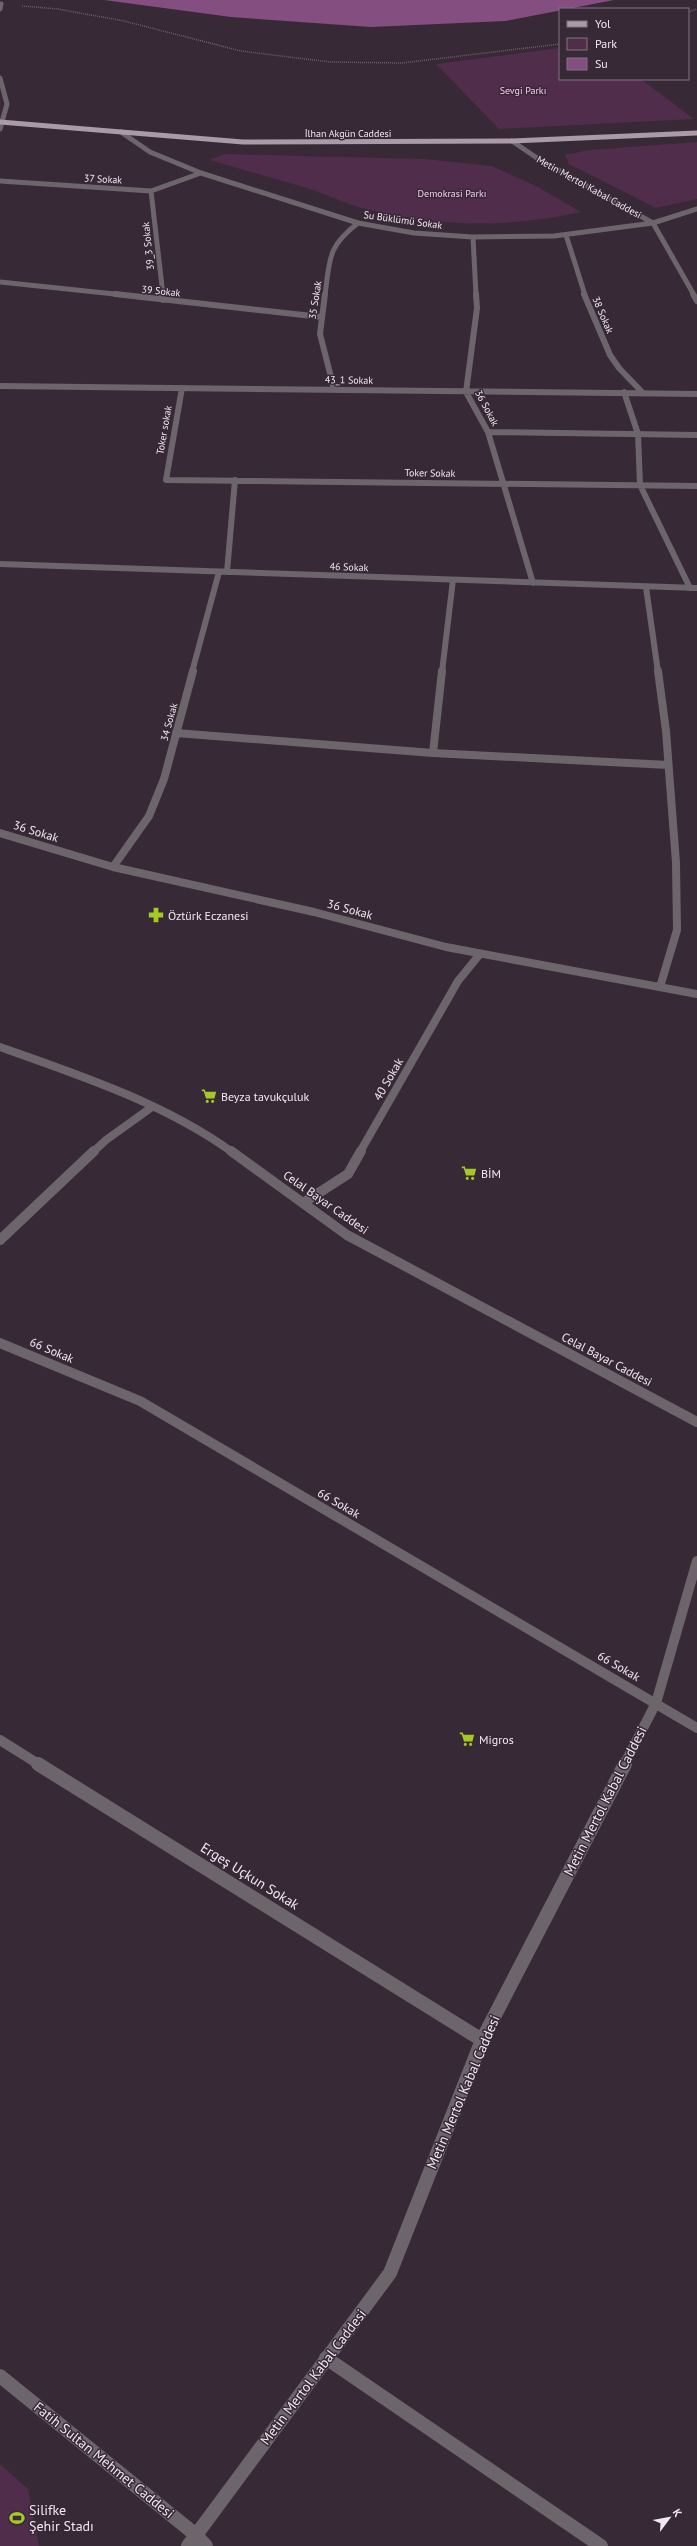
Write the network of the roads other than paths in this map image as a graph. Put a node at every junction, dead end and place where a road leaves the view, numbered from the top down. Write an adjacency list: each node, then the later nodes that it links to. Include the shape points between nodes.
1 (0, 78): 2 (street, via 7,104)
2 (2, 122): 3 (street); 4 (main road, İlhan Akgün Caddesi)
3 (0, 129)
4 (121, 132): 6 (main road, İlhan Akgün Caddesi, via 243,142); 7 (street, Su Büklümü Sokak, via 150,152)
5 (697, 133): 6 (main road, İlhan Akgün Caddesi)
6 (512, 141): 12 (street, Metin Mertol Kabal Caddesi, via 537,158)
7 (201, 173): 9 (street, 37 Sokak); 11 (street, Su Büklümü Sokak)
8 (0, 182): 9 (street, 37 Sokak)
9 (151, 191): 16 (street, 39_3 Sokak)
10 (697, 209): 12 (street, Su Büklümü Sokak)
11 (358, 223): 14 (street, Su Büklümü Sokak, via 414,233); 18 (street, 35 Sokak, via 340,237 330,255)
12 (653, 223): 13 (street, Su Büklümü Sokak); 17 (street, Metin Mertol Kabal Caddesi)
13 (566, 235): 14 (street, Su Büklümü Sokak); 24 (street, 38 Sokak, via 580,284 605,344 618,367)
14 (473, 237): 22 (street, 36 Sokak, via 477,308)
15 (0, 282): 16 (street, 39 Sokak)
16 (163, 300): 18 (street, 39 Sokak)
17 (697, 301)
18 (320, 317): 21 (street, 35 Sokak, via 320,334)
19 (0, 386): 20 (street, 43_1 Sokak)
20 (182, 388): 21 (street, 43_1 Sokak); 29 (street, Toker sokak)
21 (334, 389): 22 (street, 43_1 Sokak)
22 (466, 392): 23 (street, 43_1 Sokak); 26 (street, 36 Sokak)
23 (624, 392): 24 (street, 43_1 Sokak); 27 (street)
24 (642, 392): 25 (street, 43_1 Sokak)
25 (697, 394)
26 (488, 432): 27 (street); 31 (street, 36 Sokak)
27 (638, 434): 28 (street); 32 (street)
28 (697, 435)
29 (166, 476): 30 (street, Toker Sokak, via 166,480)
30 (235, 480): 31 (street, Toker Sokak); 36 (street)
31 (504, 483): 32 (street, Toker Sokak); 38 (street, 36 Sokak)
32 (640, 486): 33 (street, Toker Sokak); 40 (street)
33 (697, 486)
34 (0, 564): 35 (street, 46 Sokak)
35 (219, 572): 36 (street, 46 Sokak); 41 (street, 34 Sokak)
36 (227, 572): 37 (street, 46 Sokak)
37 (453, 580): 38 (street, 46 Sokak); 42 (street)
38 (533, 583): 39 (street, 46 Sokak)
39 (646, 588): 40 (street, 46 Sokak); 43 (street, via 666,731)
40 (694, 588)
41 (176, 733): 42 (street); 45 (street, 34 Sokak, via 164,779 149,816)
42 (433, 753): 43 (street)
43 (668, 765): 47 (street, via 676,863 677,930)
44 (0, 833): 45 (street, 36 Sokak)
45 (113, 867): 46 (street, 36 Sokak, via 314,912)
46 (480, 954): 47 (street, 36 Sokak); 51 (street, 40 Sokak, via 458,980 348,1174)
47 (660, 987): 48 (street, 36 Sokak)
48 (697, 994)
49 (0, 1047): 50 (street, Celal Bayar Caddesi, via 108,1085)
50 (152, 1107): 51 (street, Celal Bayar Caddesi, via 213,1138); 52 (street, via 106,1140)
51 (303, 1203): 54 (street, Celal Bayar Caddesi, via 347,1235)
52 (0, 1240)
53 (0, 1343): 56 (street, 66 Sokak, via 140,1401)
54 (697, 1422)
55 (697, 1561): 56 (street, Metin Mertol Kabal Caddesi)
56 (656, 1703): 57 (street, 66 Sokak); 59 (street, Metin Mertol Kabal Caddesi)
57 (697, 1728)
58 (0, 1740): 59 (street, Ergeş Uçkun Sokak)
59 (482, 2040): 60 (street, Metin Mertol Kabal Caddesi, via 390,2273)
60 (326, 2358): 62 (street, Metin Mertol Kabal Caddesi); 63 (street)
61 (0, 2376): 62 (street, Fatih Sultan Mehmet Caddesi)
62 (196, 2542)
63 (601, 2546)

